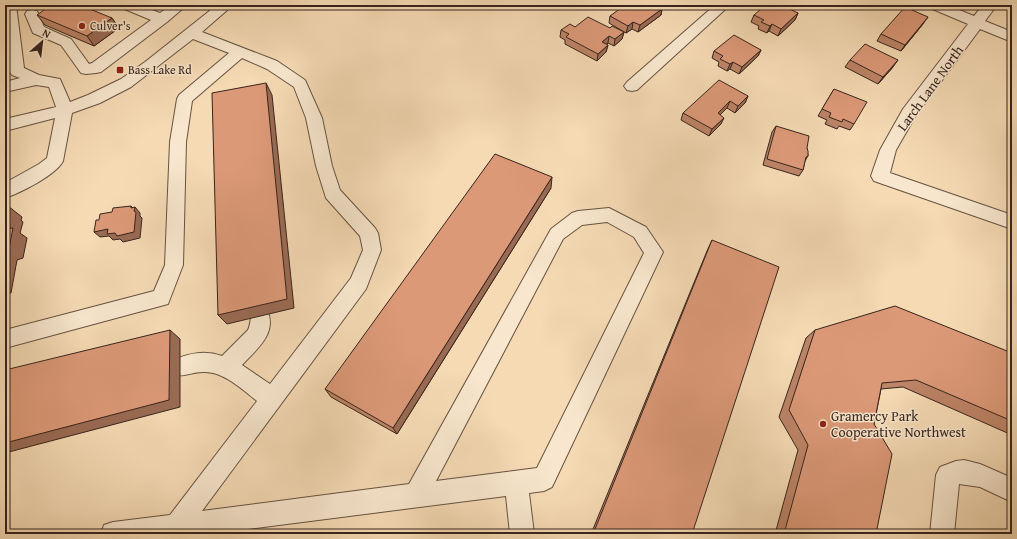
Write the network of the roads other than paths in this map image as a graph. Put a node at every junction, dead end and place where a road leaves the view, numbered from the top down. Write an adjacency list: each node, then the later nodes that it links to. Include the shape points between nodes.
1 (127, 5): 9 (street)
2 (180, 5): 9 (street)
3 (226, 5): 11 (street)
4 (723, 5): 16 (street)
5 (935, 5): 10 (street)
6 (990, 5): 10 (street, Larch Lane North)
7 (36, 10): 8 (street); 9 (street, via 38,30 66,42 86,69 96,68)
8 (10, 11): 12 (street)
9 (162, 19)
10 (977, 22): 13 (street); 21 (street, Larch Lane North, via 909,113 888,150 880,176)
11 (191, 33): 14 (street); 18 (street, via 126,83)
12 (9, 37): 15 (street, via 18,71)
13 (1012, 37)
14 (240, 52): 23 (street, via 185,99 178,142 174,265 161,298); 26 (street, via 272,65 300,84 314,118 332,193 369,233 372,250 358,283)
15 (36, 80): 17 (street); 18 (street, via 55,84)
16 (632, 86)
17 (5, 87)
18 (64, 110): 19 (street); 20 (street, via 55,161)
19 (5, 125)
20 (5, 191)
21 (1012, 222)
22 (260, 316): 25 (street, via 260,328 255,337)
23 (5, 339)
24 (180, 367): 25 (street, via 209,362)
25 (225, 368): 26 (street)
26 (272, 398): 30 (street)
27 (516, 482): 29 (street); 29 (street, via 544,479 654,252 640,232 609,215 578,218 557,234); 32 (street)
28 (1012, 490): 33 (street, via 968,472 955,472 948,476)
29 (416, 495): 30 (street)
30 (176, 526): 31 (street)
31 (113, 534)
32 (522, 534)
33 (942, 534)

